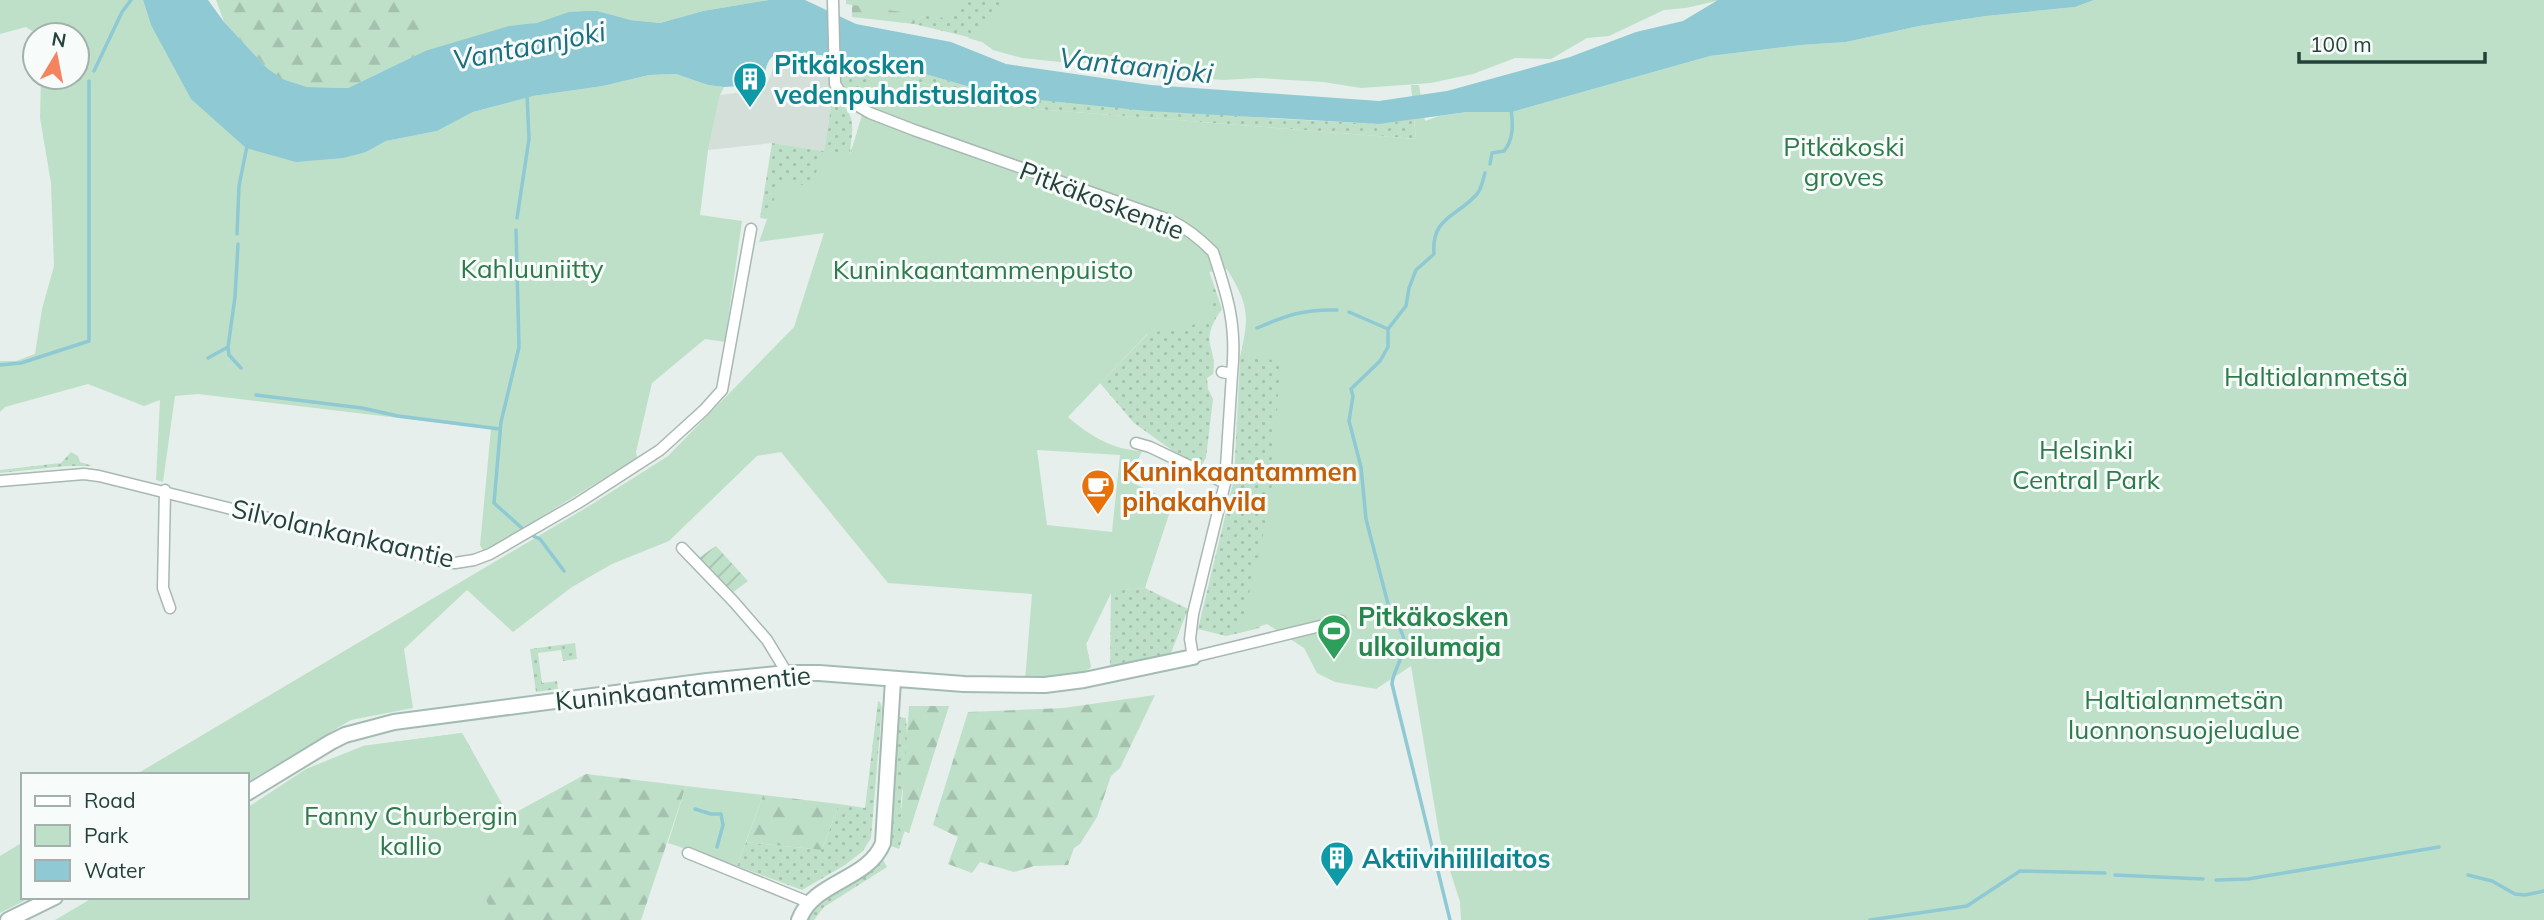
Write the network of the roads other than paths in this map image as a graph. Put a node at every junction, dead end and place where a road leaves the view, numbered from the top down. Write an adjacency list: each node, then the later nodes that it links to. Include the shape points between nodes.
1 (833, 0): 5 (street, Pitkäkoskentie, via 834,64 838,89 845,97 870,113 1158,216 1187,229 1213,252 1235,337 1227,373)
2 (751, 229): 6 (street, Silvolankankaantie, via 722,390 660,450 490,554 445,562)
3 (1136, 443): 5 (street)
4 (0, 481): 6 (street, Silvolankankaantie, via 84,474)
5 (1225, 483): 10 (street, Pitkäkoskentie, via 1193,614)
6 (165, 491): 8 (street, via 163,587)
7 (678, 548): 11 (street, via 734,602 767,640)
8 (170, 608)
9 (1341, 621): 10 (street, Kuninkaantammentie)
10 (1193, 657): 12 (street, Kuninkaantammentie, via 1045,685)
11 (787, 673): 12 (street, Kuninkaantammentie); 13 (street, Kuninkaantammentie, via 394,722 331,741)
12 (893, 680): 16 (street, via 883,843 869,863)
13 (248, 792)
14 (688, 853): 16 (street)
15 (51, 899): 17 (street)
16 (808, 902): 18 (street)
17 (8, 920)
18 (799, 920)

